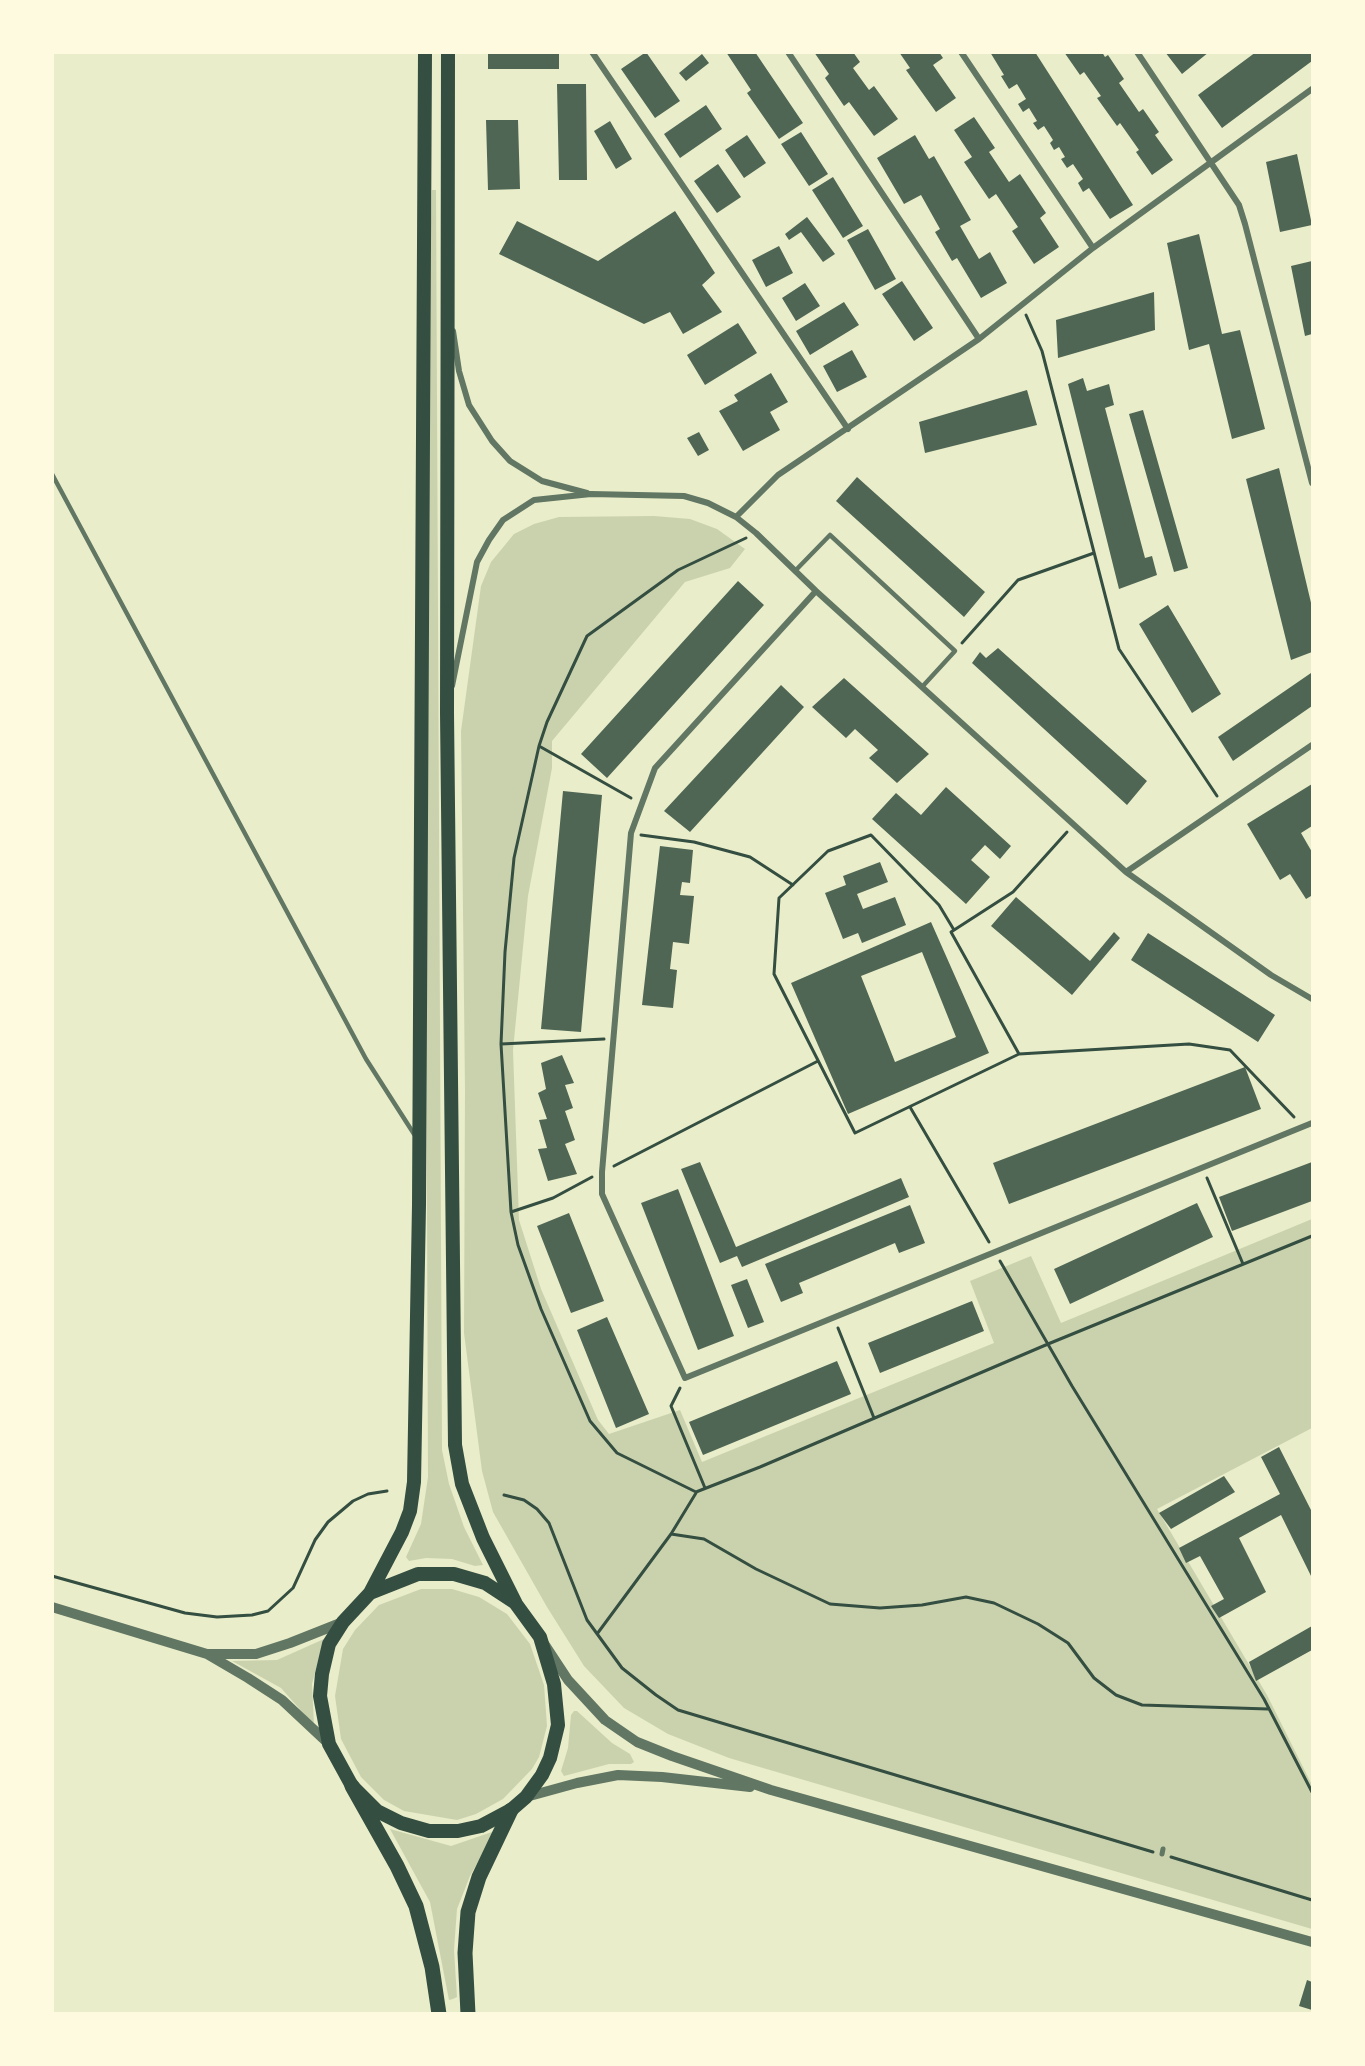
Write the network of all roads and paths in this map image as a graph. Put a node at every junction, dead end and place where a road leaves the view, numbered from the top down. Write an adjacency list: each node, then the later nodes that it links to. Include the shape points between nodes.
1 (425, 52): 42 (main road)
2 (448, 52): 10 (main road)
3 (592, 52): 13 (street)
4 (788, 52): 12 (street)
5 (961, 52): 9 (street)
6 (1137, 52): 8 (street)
7 (1312, 88): 8 (street)
8 (1212, 162): 9 (street); 15 (street, via 1239,205 1245,224)
9 (1093, 248): 11 (street)
10 (447, 296): 16 (street, via 469,405 492,441 510,461 542,481); 24 (main road)
11 (1021, 305): 12 (street); 19 (path, via 1042,351)
12 (979, 339): 13 (street)
13 (848, 429): 17 (street, via 778,475)
14 (52, 474): 42 (lane, via 366,1059)
15 (1312, 483)
16 (591, 494): 17 (street, via 684,496); 24 (street, via 534,500 503,520 489,540 477,562)
17 (736, 517): 18 (street)
18 (756, 533): 20 (street); 26 (path, via 678,570 587,636)
19 (1094, 553): 22 (path, via 1018,580); 28 (path, via 1119,649)
20 (795, 571): 21 (street); 22 (lane, via 830,535)
21 (816, 591): 23 (street); 27 (street, via 655,768)
22 (955, 651): 23 (lane)
23 (922, 687): 29 (street)
24 (447, 713): 60 (main road, via 455,1445 466,1495)
25 (1312, 745): 28 (street)
26 (539, 746): 27 (path); 36 (path, via 514,858)
27 (642, 803): 30 (street)
28 (1223, 806): 31 (street)
29 (1073, 824): 31 (street); 33 (path, via 1013,892)
30 (631, 833): 32 (path, via 694,842 750,857); 35 (street)
31 (1126, 872): 34 (street, via 1271,975)
32 (793, 885): 33 (path, via 828,851 871,835 939,905); 38 (path, via 779,898 774,974)
33 (954, 930): 37 (path, via 951,932)
34 (1312, 999)
35 (614, 1039): 36 (path); 44 (street)
36 (501, 1044): 45 (path)
37 (1019, 1054): 39 (path); 41 (path, via 1190,1044 1230,1050)
38 (818, 1061): 39 (path, via 855,1133); 44 (path)
39 (910, 1107): 47 (path)
40 (1312, 1123): 41 (street)
41 (1303, 1127): 43 (street)
42 (419, 1142): 59 (main road, via 414,1482 402,1532)
43 (1203, 1168): 47 (street); 48 (path)
44 (602, 1172): 45 (path, via 553,1198); 51 (street, via 602,1194)
45 (511, 1212): 55 (path, via 518,1245 541,1309 590,1421 617,1453)
46 (1312, 1236): 48 (path)
47 (995, 1252): 49 (street); 50 (path)
48 (1243, 1264): 50 (path)
49 (834, 1318): 51 (street); 52 (path)
50 (1048, 1344): 52 (path); 66 (path)
51 (685, 1378): 53 (path, via 671,1406)
52 (874, 1418): 53 (path)
53 (705, 1488): 55 (path)
54 (387, 1491): 58 (path, via 353,1501 328,1522 315,1540 293,1588 268,1611 217,1617 185,1613)
55 (696, 1492): 57 (path)
56 (504, 1495): 63 (path, via 524,1500 549,1523 587,1620)
57 (671, 1534): 63 (path); 66 (path, via 704,1539 830,1604 880,1608 966,1597 994,1603 1068,1643 1094,1678 1116,1695 1142,1705)
58 (52, 1576)
59 (370, 1593): 60 (main road, via 418,1574 454,1574 485,1583); 62 (main road)
60 (516, 1604): 64 (main road)
61 (52, 1607): 65 (street)
62 (343, 1622): 65 (street, via 256,1654); 67 (main road, via 329,1644 322,1674 320,1696)
63 (597, 1634): 73 (path, via 622,1668 678,1710)
64 (540, 1637): 69 (street, via 568,1680 605,1720 637,1742); 71 (main road, via 554,1684 558,1725 550,1758)
65 (207, 1654): 67 (street, via 282,1700)
66 (1268, 1709): 70 (path)
67 (328, 1744): 68 (main road)
68 (352, 1786): 72 (main road, via 377,1810 401,1823 429,1831 481,1826); 75 (highway, via 416,1906)
69 (771, 1790): 71 (street, via 618,1775); 74 (street)
70 (1312, 1792)
71 (526, 1797): 72 (main road)
72 (511, 1810): 76 (highway, via 479,1877 468,1912)
73 (1312, 1900)
74 (1312, 1942)
75 (439, 2013)
76 (468, 2013)

